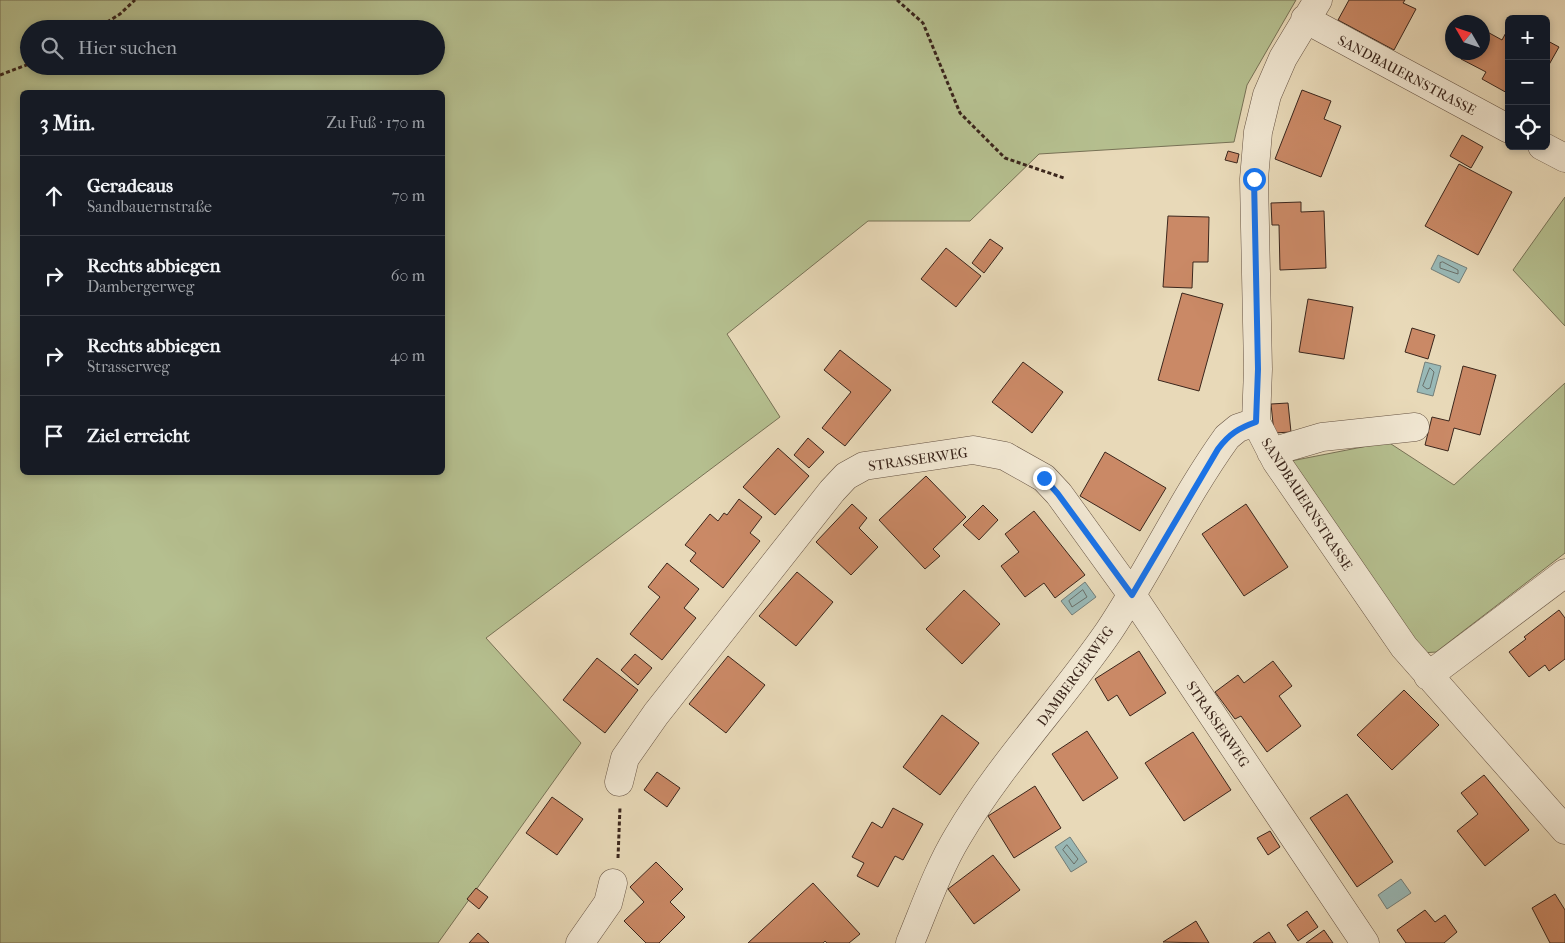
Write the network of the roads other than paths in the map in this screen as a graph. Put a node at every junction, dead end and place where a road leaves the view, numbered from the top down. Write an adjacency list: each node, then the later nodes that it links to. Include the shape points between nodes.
1 (1312, 10): 2 (street, SANDBAUERNSTRASSE); 5 (street, SANDBAUERNSTRASSE, via 1283,58 1267,95 1258,132 1254,179)
2 (1505, 127)
3 (1550, 150): 4 (street)
4 (1565, 158)
5 (1256, 422): 7 (street, SANDBAUERNSTRASSE); 9 (street, DAMBERGERWEG, via 1238,428 1218,449)
6 (1415, 427): 7 (street, via 1322,437)
7 (1272, 452): 10 (street, SANDBAUERNSTRASSE, via 1361,588)
8 (1565, 573): 10 (street)
9 (1132, 595): 11 (street, STRASSERWEG, via 1044,478 1005,456 973,450 864,466 846,476 832,491 656,714 625,758); 15 (street, DAMBERGERWEG, via 1074,680 982,798 957,837); 16 (street, STRASSERWEG)
10 (1428, 676): 12 (street, SANDBAUERNSTRASSE)
11 (619, 782)
12 (1565, 830)
13 (613, 883): 14 (street, via 608,903)
14 (580, 943)
15 (910, 943)
16 (1365, 943)

